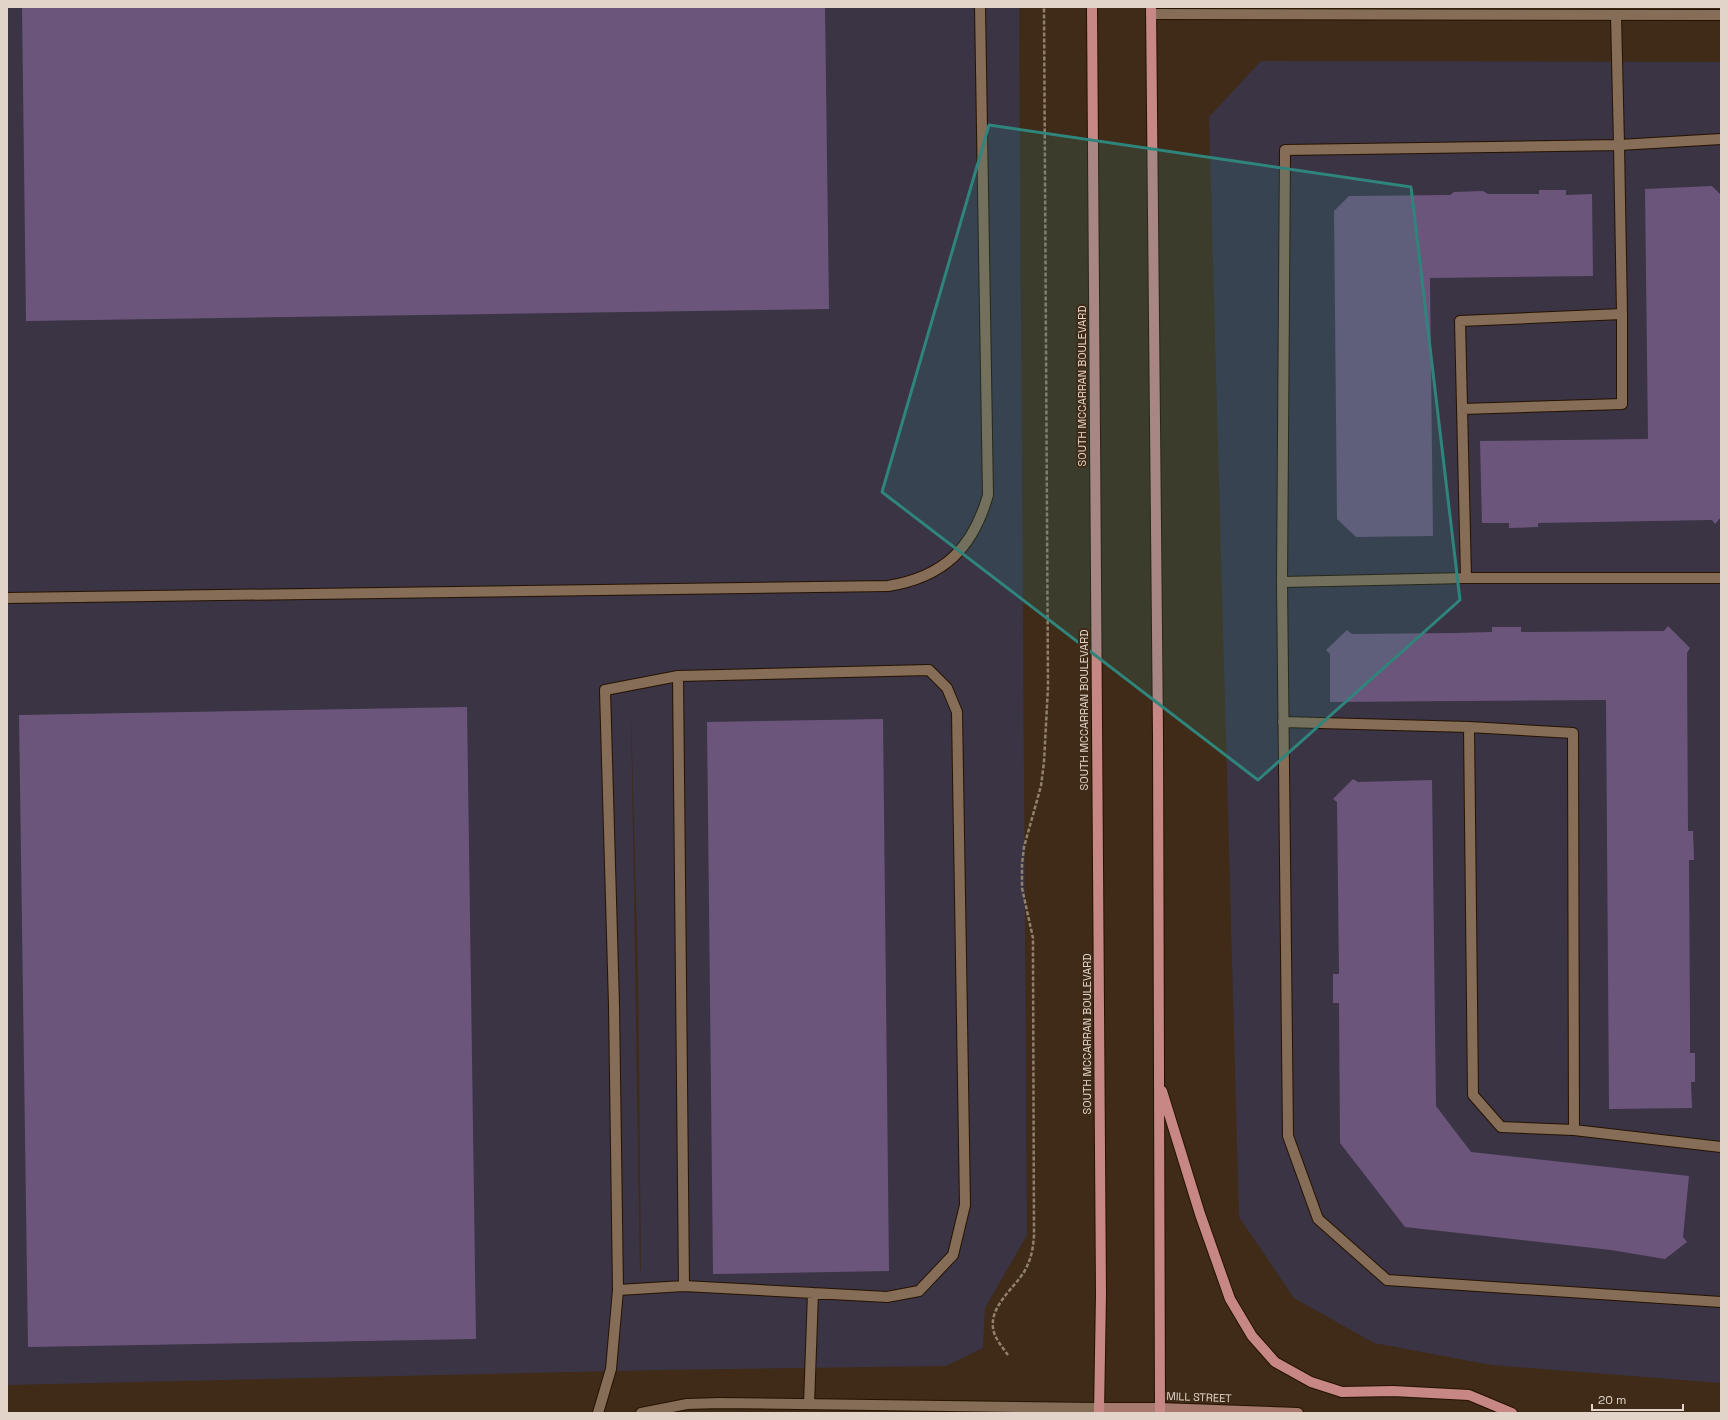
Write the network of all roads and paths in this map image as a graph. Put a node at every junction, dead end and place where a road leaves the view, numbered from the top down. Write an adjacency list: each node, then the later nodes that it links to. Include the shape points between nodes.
1 (980, 7): 15 (street, via 988,495 982,516 972,536 943,566 907,583 888,586)
2 (1044, 7): 26 (path, via 1048,686 1041,786 1024,847 1022,864 1022,888 1033,954 1034,1248 1024,1271 998,1307 993,1321 995,1335)
3 (1092, 7): 29 (main road, SOUTH MCCARRAN BOULEVARD, via 1101,1294)
4 (1149, 9): 5 (street); 19 (main road, via 1158,735)
5 (1481, 11): 6 (street)
6 (1616, 15): 7 (street); 9 (street)
7 (1721, 15)
8 (1721, 139): 9 (street)
9 (1619, 145): 10 (street); 14 (street, via 1285,150)
10 (1622, 314): 11 (street, via 1622,404); 11 (street, via 1460,321)
11 (1462, 409): 12 (street)
12 (1466, 578): 13 (street); 14 (street)
13 (1721, 578)
14 (1282, 582): 17 (street)
15 (7, 598)
16 (678, 676): 22 (street); 23 (street, via 605,690 614,1013); 24 (street, via 929,670 947,688 957,712 965,1205 955,1248 953,1255 919,1291 886,1297)
17 (1283, 722): 18 (street); 25 (street, via 1288,1136 1318,1219 1387,1280)
18 (1469, 727): 20 (street, via 1473,1095 1501,1127); 20 (street, via 1573,733)
19 (1158, 1079): 28 (main road); 33 (main road, via 1192,1191 1230,1299 1252,1336 1275,1362 1311,1382 1342,1392 1393,1391 1468,1395)
20 (1574, 1130): 21 (street)
21 (1721, 1147)
22 (684, 1286): 23 (street); 24 (street)
23 (618, 1290): 30 (street, via 610,1369)
24 (813, 1293): 27 (street)
25 (1721, 1302)
26 (1008, 1355)
27 (810, 1404): 29 (street); 31 (street, via 687,1404)
28 (1160, 1410): 29 (main road, MILL STREET); 32 (main road, MILL STREET)
29 (1099, 1411)
30 (598, 1413)
31 (641, 1413)
32 (1298, 1413)
33 (1512, 1413)

